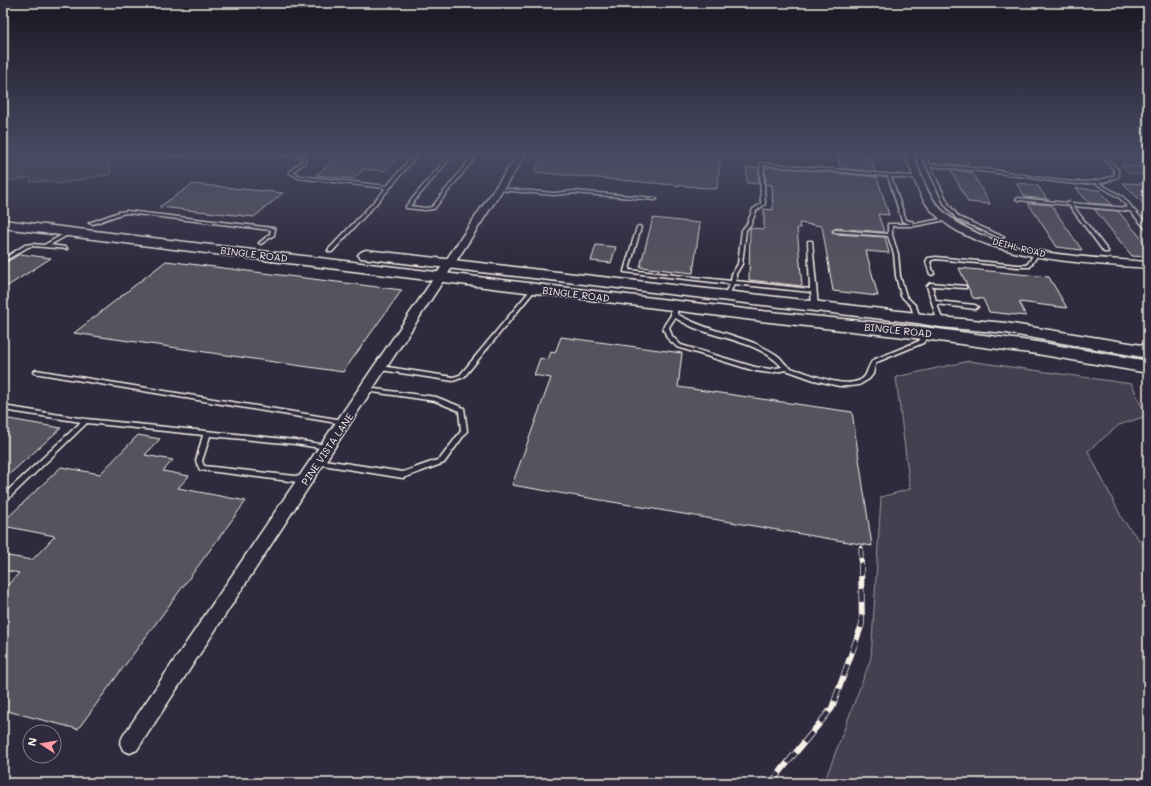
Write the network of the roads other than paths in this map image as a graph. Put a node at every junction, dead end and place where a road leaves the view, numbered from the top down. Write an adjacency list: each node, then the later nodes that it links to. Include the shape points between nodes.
1 (385, 191): 31 (lane)
2 (421, 191): 3 (lane, via 407,207 433,208)
3 (447, 191)
4 (498, 191): 36 (street, PINE VISTA LANE)
5 (517, 191): 11 (lane, via 554,194 574,192)
6 (763, 191): 43 (lane, via 763,204 754,210 744,230 740,264)
7 (894, 191): 20 (lane, via 904,221)
8 (925, 191): 15 (street, DEIHL ROAD, via 930,203)
9 (940, 191): 26 (lane, via 947,205 958,218)
10 (1110, 191): 14 (lane, via 1129,205)
11 (655, 199)
12 (1018, 199): 13 (lane)
13 (1069, 203): 14 (lane); 32 (lane)
14 (1131, 210): 16 (lane)
15 (946, 219): 20 (lane); 33 (street, DEIHL ROAD, via 964,230 998,244)
16 (1140, 219): 17 (lane); 22 (lane)
17 (1148, 220)
18 (4, 222): 19 (main road, BINGLE ROAD); 24 (main road, BINGLE ROAD)
19 (91, 223): 24 (main road); 28 (main road, BINGLE ROAD)
20 (916, 225): 25 (lane, via 890,225)
21 (639, 227): 40 (lane)
22 (1148, 228)
23 (835, 230): 25 (lane)
24 (71, 232): 29 (lane); 34 (main road, BINGLE ROAD)
25 (890, 235): 49 (lane, via 904,296 913,306)
26 (1002, 237)
27 (810, 242): 44 (lane)
28 (260, 243): 31 (main road, BINGLE ROAD); 34 (main road)
29 (45, 246): 30 (lane); 35 (lane, via 27,246)
30 (65, 248)
31 (330, 250): 36 (main road, BINGLE ROAD)
32 (1106, 251)
33 (1037, 253): 37 (street, DEIHL ROAD); 38 (lane, via 1028,266 936,258 928,262)
34 (248, 254): 39 (main road, BINGLE ROAD)
35 (3, 261)
36 (449, 264): 39 (street, PINE VISTA LANE); 40 (main road, BINGLE ROAD)
37 (1148, 265)
38 (932, 274)
39 (440, 278): 42 (main road, BINGLE ROAD); 52 (street, PINE VISTA LANE)
40 (624, 278): 43 (lane); 46 (main road, BINGLE ROAD)
41 (964, 287): 45 (lane, via 932,284 929,286)
42 (534, 289): 46 (main road, BINGLE ROAD); 52 (lane, via 462,376 453,379)
43 (729, 289): 44 (main road, BINGLE ROAD); 46 (main road, BINGLE ROAD)
44 (814, 299): 49 (main road, BINGLE ROAD)
45 (934, 302): 47 (lane); 48 (lane)
46 (675, 304): 49 (main road, BINGLE ROAD, via 761,316); 53 (lane, via 682,321 773,354); 53 (lane, via 666,327 669,337 679,346 755,369 770,371)
47 (975, 307)
48 (940, 322): 49 (main road, BINGLE ROAD); 50 (main road, BINGLE ROAD, via 1006,328)
49 (920, 325): 51 (main road, BINGLE ROAD); 53 (lane, via 924,338 921,342 875,361 869,375 861,382 842,384)
50 (1148, 352)
51 (1148, 367)
52 (381, 368): 55 (street, PINE VISTA LANE)
53 (786, 368)
54 (36, 372): 58 (lane)
55 (366, 390): 58 (street, PINE VISTA LANE); 61 (lane, via 436,399 462,410 464,431 442,462 403,475)
56 (3, 408): 57 (lane)
57 (86, 421): 59 (lane); 63 (lane)
58 (345, 422): 60 (street, PINE VISTA LANE)
59 (206, 434): 60 (lane, via 295,442); 62 (lane, via 199,461 202,468)
60 (328, 448): 61 (street, PINE VISTA LANE)
61 (318, 462): 62 (street, PINE VISTA LANE)
62 (306, 480): 64 (street, PINE VISTA LANE)
63 (3, 499)
64 (130, 743)

